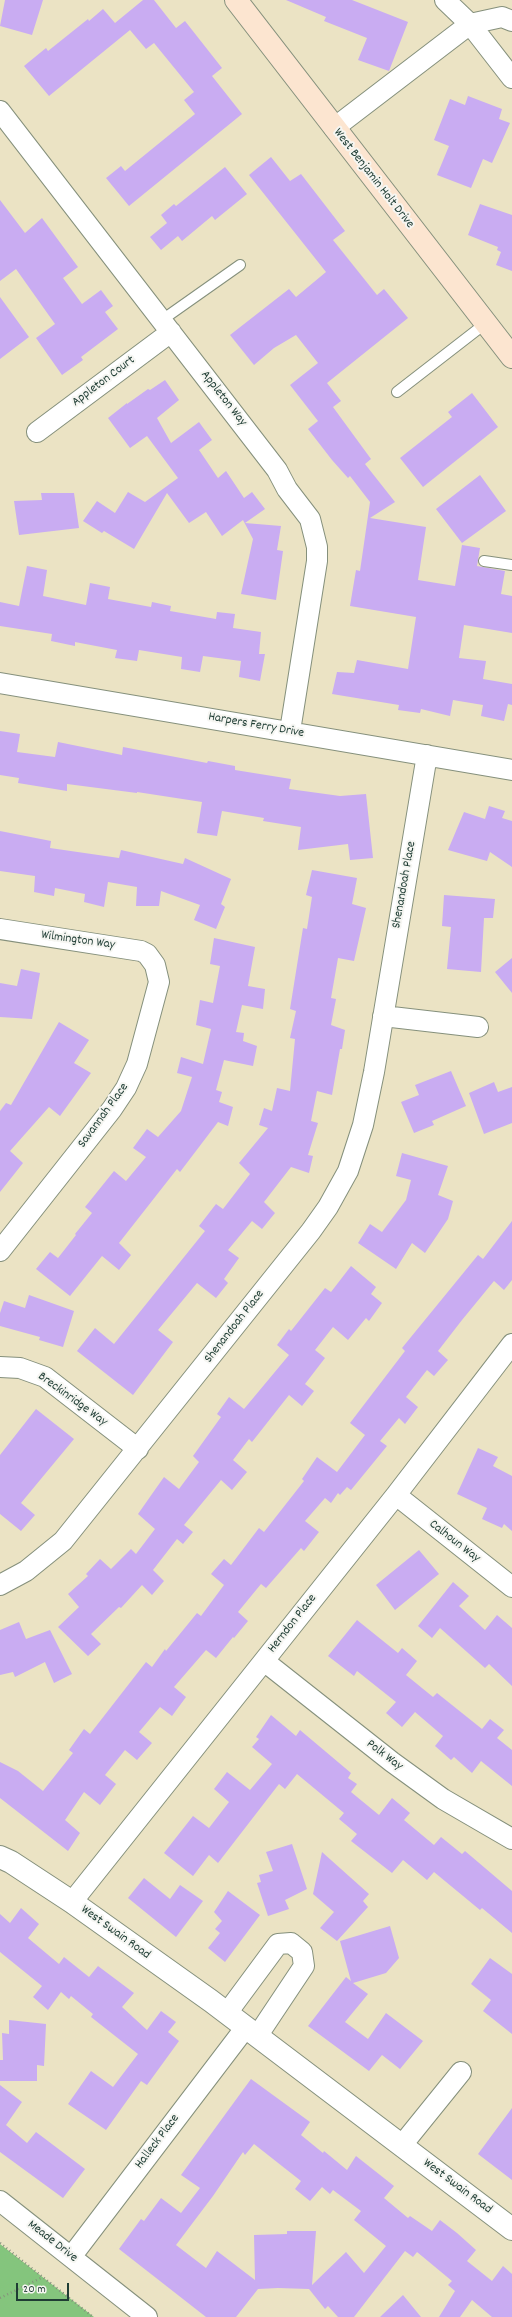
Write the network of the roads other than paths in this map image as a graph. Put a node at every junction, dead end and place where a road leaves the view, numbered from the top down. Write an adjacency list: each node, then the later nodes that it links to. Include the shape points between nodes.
1 (236, 0): 7 (main road, West Benjamin Holt Drive)
2 (445, 0): 4 (street)
3 (512, 21): 4 (street, via 502,17)
4 (470, 24): 5 (street); 7 (street)
5 (512, 78)
6 (0, 111): 10 (street, Appleton Way)
7 (334, 128): 9 (main road, West Benjamin Holt Drive)
8 (240, 265): 10 (lane)
9 (486, 323): 11 (main road, West Benjamin Holt Drive); 12 (lane)
10 (166, 326): 13 (street, Appleton Court); 17 (street, Appleton Way, via 278,470 287,489 312,525 317,561)
11 (512, 357)
12 (397, 392)
13 (38, 432)
14 (484, 560): 15 (lane)
15 (512, 565)
16 (0, 683): 17 (street, Harpers Ferry Drive)
17 (290, 732): 18 (street, Harpers Ferry Drive)
18 (427, 755): 19 (street, Harpers Ferry Drive); 22 (street, Shenandoah Place)
19 (512, 770)
20 (0, 929): 21 (street, Wilmington Way, via 128,948 141,951)
21 (152, 960): 24 (street, Savannah Place, via 158,974 158,982 137,1064 126,1088)
22 (383, 1016): 23 (street); 27 (street, Shenandoah Place, via 364,1125 348,1171 328,1207)
23 (478, 1028)
24 (0, 1251)
25 (512, 1344): 28 (street, Herndon Place)
26 (0, 1367): 27 (street, Breckinridge Way, via 20,1368 45,1377)
27 (138, 1449): 29 (street, Shenandoah Place, via 63,1541 26,1572)
28 (396, 1495): 30 (street, Calhoun Way); 31 (street, Herndon Place)
29 (0, 1585)
30 (512, 1587)
31 (264, 1661): 32 (street, Polk Way, via 443,1799); 34 (street, Herndon Place)
32 (512, 1839)
33 (0, 1857): 34 (street, West Swain Road)
34 (72, 1902): 35 (street, West Swain Road)
35 (227, 2013): 36 (street, West Swain Road); 36 (street, via 278,1944 291,1943 302,1952 304,1966)
36 (252, 2031): 38 (street, West Swain Road); 41 (street, Halleck Place)
37 (461, 2072): 38 (street)
38 (402, 2145): 40 (street, West Swain Road)
39 (0, 2201): 41 (street, Meade Drive)
40 (512, 2229)
41 (70, 2257): 42 (street, Meade Drive)
42 (144, 2315)

